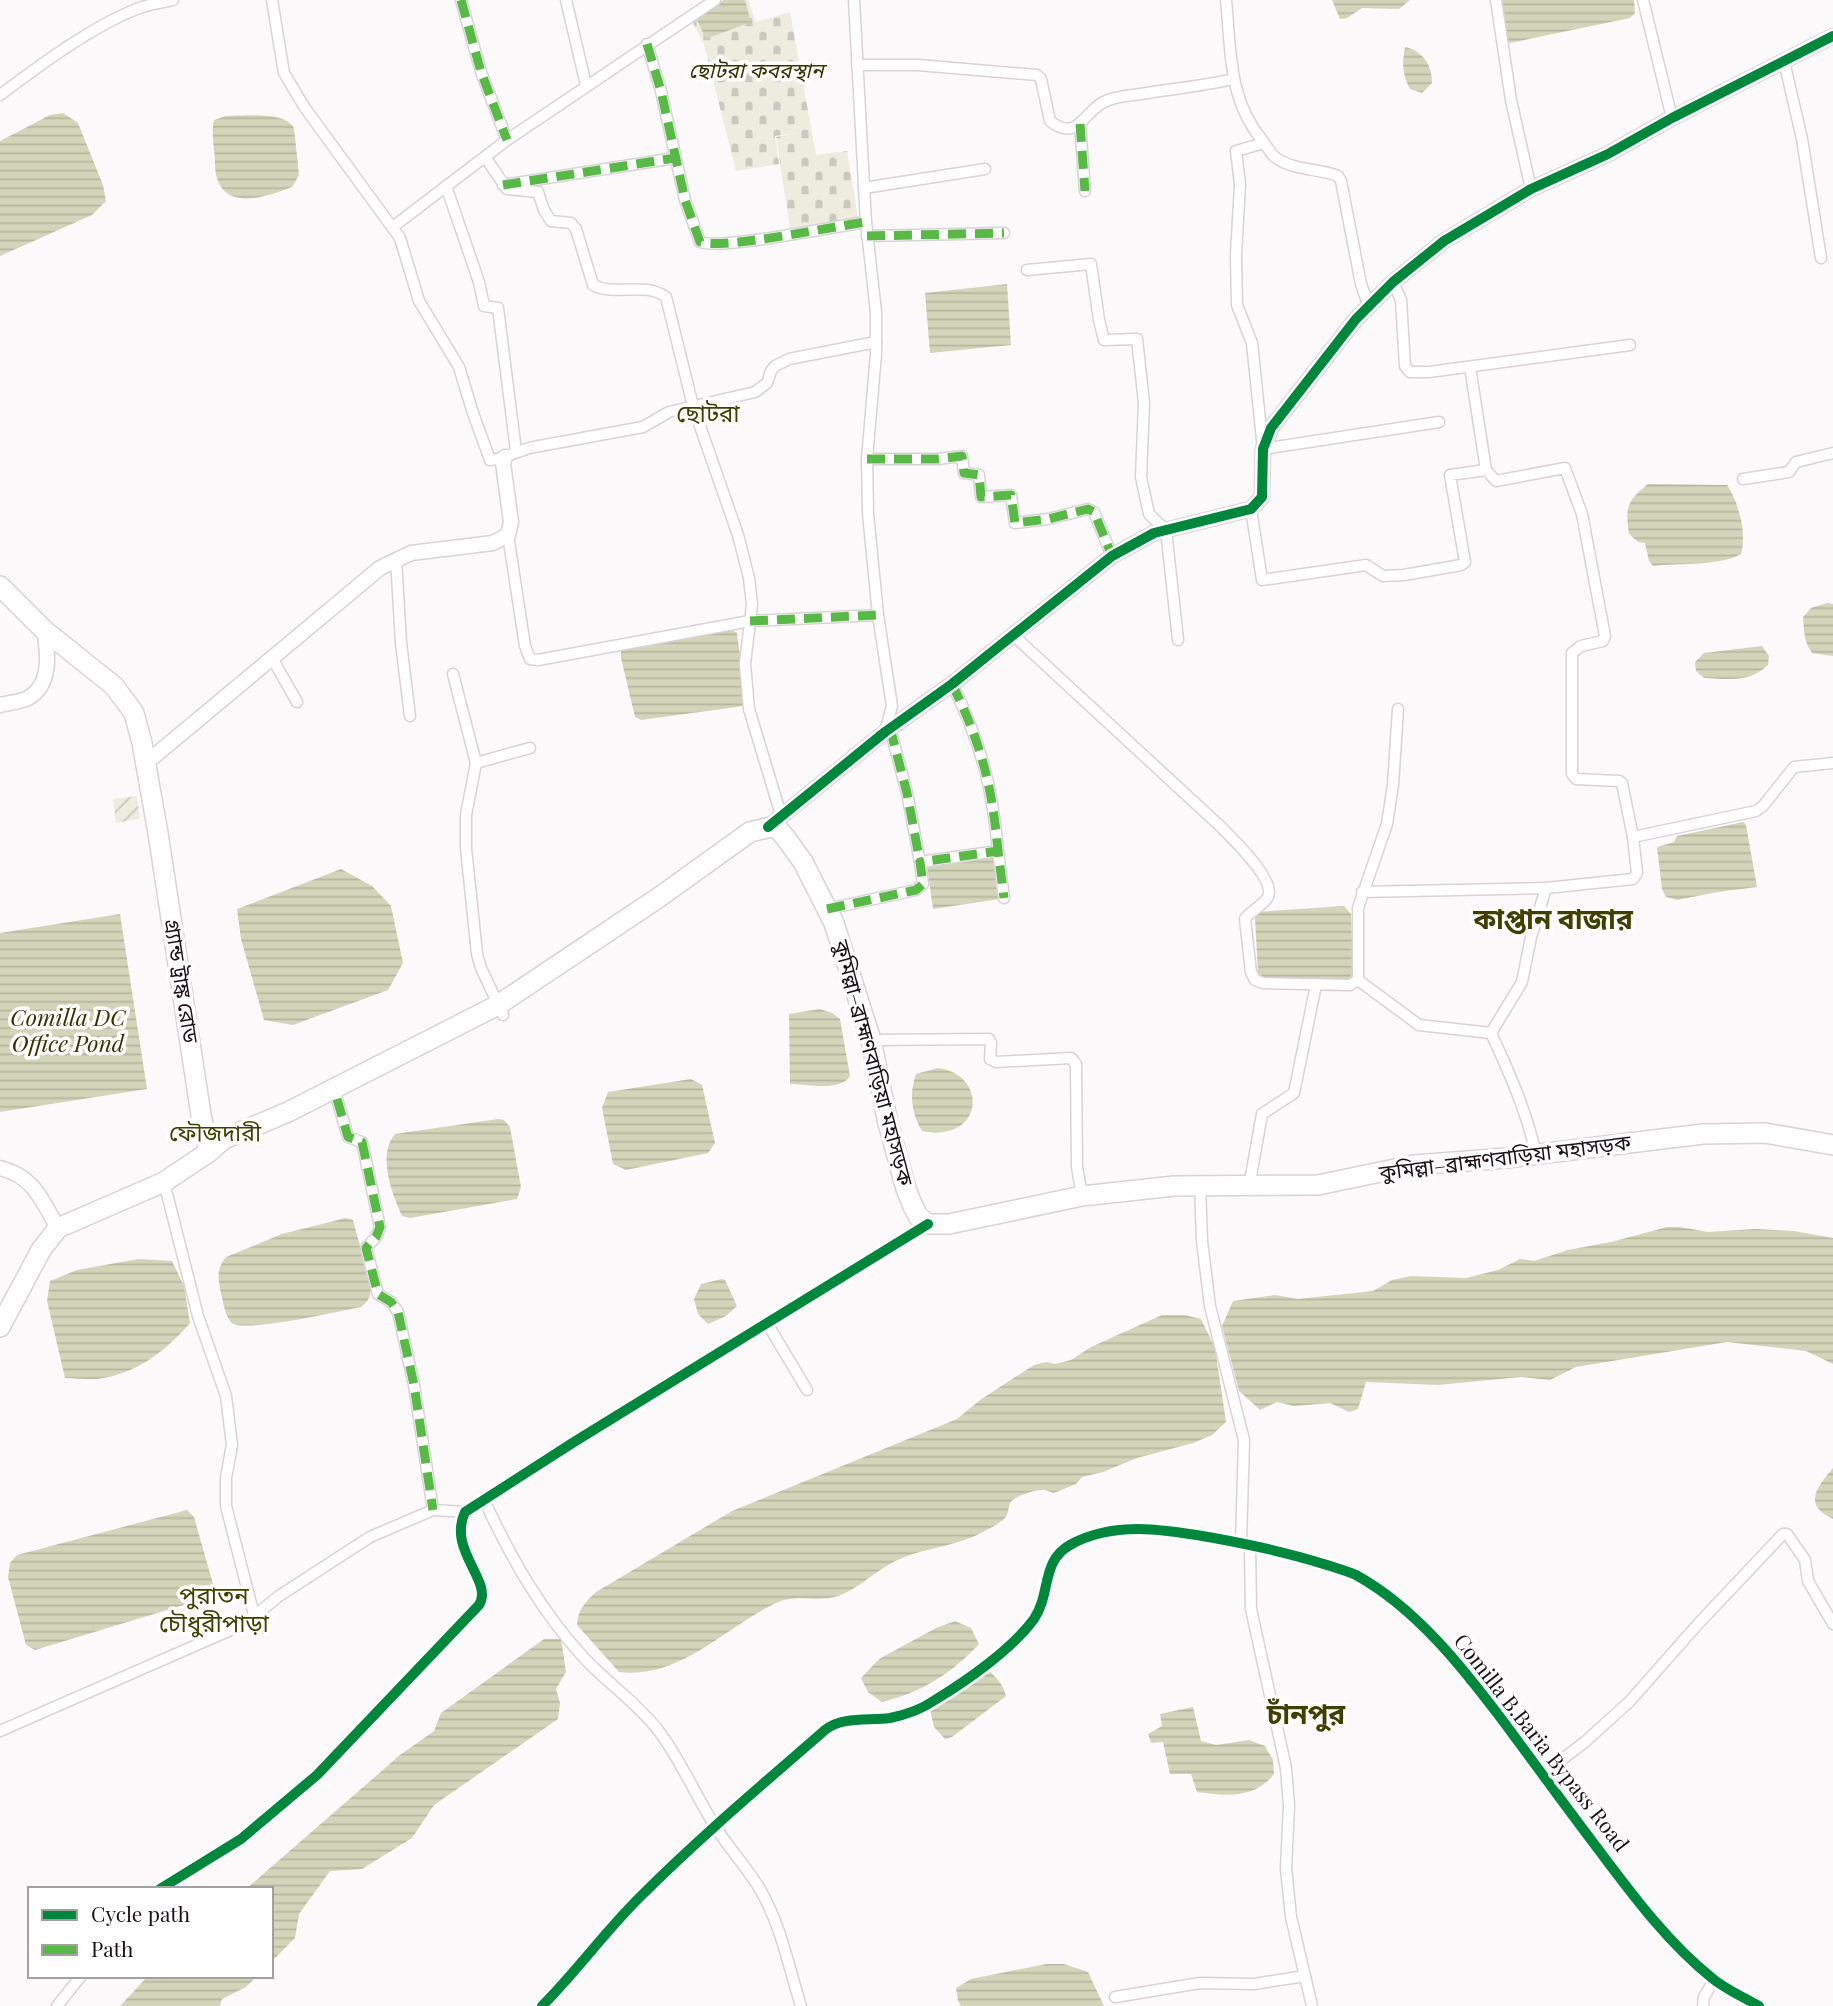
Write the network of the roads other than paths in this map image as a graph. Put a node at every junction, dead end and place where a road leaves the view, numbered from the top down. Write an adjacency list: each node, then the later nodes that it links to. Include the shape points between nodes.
1 (173, 0): 10 (street)
2 (272, 0): 31 (street, via 284,73 304,108)
3 (461, 0): 20 (street)
4 (566, 0): 16 (street)
5 (715, 0): 12 (street)
6 (854, 0): 14 (street)
7 (1226, 0): 15 (street)
8 (1496, 0): 28 (street)
9 (1643, 0): 18 (street)
10 (142, 4): 17 (street, via 47,61)
11 (1833, 36): 13 (street)
12 (647, 44): 16 (street); 23 (street)
13 (1784, 61): 18 (street); 34 (street)
14 (857, 65): 19 (street, via 1037,75 1050,121 1065,128); 27 (street)
15 (1233, 79): 19 (street, via 1115,98 1096,107); 21 (street, via 1244,115)
16 (586, 86): 20 (street)
17 (0, 96)
18 (1672, 118): 28 (street)
19 (1080, 124): 29 (street)
20 (507, 140): 22 (street)
21 (1264, 143): 37 (street, via 1276,157 1291,164 1338,176); 43 (street, via 1236,150 1240,184 1237,305 1252,343)
22 (485, 157): 25 (street); 26 (street)
23 (675, 158): 26 (street); 30 (street, via 693,228 702,243)
24 (985, 169): 27 (street)
25 (446, 186): 31 (street); 45 (street, via 484,306 498,308)
26 (503, 186): 41 (street, via 514,192 538,192 551,221 571,223 593,285 603,290 658,291 666,297)
27 (864, 188): 30 (street)
28 (1531, 189): 36 (street, via 1444,242)
29 (1084, 191)
30 (866, 222): 33 (street)
31 (394, 226): 47 (street, via 419,301 459,367)
32 (1004, 233): 33 (street)
33 (867, 236): 38 (street)
34 (1821, 258)
35 (1027, 270): 52 (street, via 1091,264 1104,340 1137,339 1144,403 1141,477 1149,514)
36 (1394, 282): 37 (street); 40 (street, via 1401,300 1407,370)
37 (1369, 307): 43 (street, via 1283,410)
38 (877, 342): 41 (street, via 789,359 775,366 767,383 755,392); 46 (street)
39 (1630, 345): 40 (street)
40 (1470, 367): 48 (street)
41 (693, 406): 45 (street, via 664,413 643,427); 58 (street, via 738,535 752,593)
42 (1439, 422): 43 (street)
43 (1263, 449): 51 (street, via 1262,497)
44 (1833, 453): 49 (street, via 1796,462 1789,472)
45 (511, 454): 47 (street); 50 (street, via 503,463)
46 (867, 459): 54 (street, via 962,456 964,473 979,475 981,497 1011,495 1015,523 1088,509 1094,512); 57 (street)
47 (490, 460): 50 (street)
48 (1486, 470): 51 (street, via 1450,475 1465,562 1404,575 1383,576 1366,565 1262,580); 77 (street, via 1496,481 1565,468 1582,514 1605,636 1603,641 1572,653 1573,774 1576,779 1622,783)
49 (1742, 479)
50 (506, 484): 53 (street, via 511,522)
51 (1251, 509): 52 (street)
52 (1166, 530): 54 (street); 61 (street)
53 (508, 535): 55 (street, via 492,543); 58 (street, via 530,659)
54 (1112, 556): 60 (street)
55 (396, 559): 62 (street); 70 (street)
56 (0, 586): 59 (highway, গ্র্যান্ড ট্রাঙ্ক রোড)
57 (877, 615): 58 (street); 67 (street)
58 (750, 621): 76 (street, via 746,664 749,709)
59 (44, 630): 66 (street, via 47,663 39,688 30,697); 75 (highway, গ্র্যান্ড ট্রাঙ্ক রোড, via 122,693 134,713)
60 (1013, 635): 64 (street); 85 (street, via 1244,850 1270,889 1268,897 1245,919 1255,980)
61 (1178, 639)
62 (272, 657): 65 (street); 75 (street)
63 (453, 674): 73 (street)
64 (952, 684): 69 (street); 78 (street, via 987,771)
65 (297, 702)
66 (0, 705)
67 (892, 706): 69 (street); 71 (street)
68 (1398, 709): 81 (street, via 1387,824)
69 (912, 712): 71 (street)
70 (410, 716)
71 (888, 730): 76 (street); 79 (street, via 907,793)
72 (530, 748): 73 (street)
73 (477, 763): 86 (street, via 467,798 466,848 477,954)
74 (1833, 763): 77 (street, via 1794,767 1756,811)
75 (146, 764): 91 (highway, গ্র্যান্ড ট্রাঙ্ক রোড)
76 (775, 821): 83 (highway, কুমিল্লা–ব্রাহ্মণবাড়িয়া মহাসড়ক); 86 (highway, via 757,842)
77 (1633, 837): 80 (street, via 1637,873 1633,879)
78 (998, 851): 79 (street); 82 (street)
79 (920, 862): 83 (street, via 923,884 916,890)
80 (1546, 888): 81 (street); 87 (street, via 1522,982)
81 (1362, 892): 84 (street)
82 (1004, 898)
83 (827, 909): 88 (highway, কুমিল্লা–ব্রাহ্মণবাড়িয়া মহাসড়ক)
84 (1358, 980): 85 (street, via 1350,985); 87 (street, via 1419,1025)
85 (1316, 985): 96 (street, via 1294,1093 1262,1114)
86 (500, 1010): 89 (highway); 91 (highway, via 225,1139)
87 (1490, 1033): 92 (street, via 1514,1084)
88 (871, 1040): 97 (street, via 989,1039 990,1059 996,1062 1071,1058 1076,1064 1076,1167); 98 (highway, কুমিল্লা–ব্রাহ্মণবাড়িয়া মহাসড়ক, via 906,1189 918,1216)
89 (337, 1099): 91 (highway, via 229,1149); 104 (street, via 348,1137 362,1142 367,1162 380,1227 366,1248 378,1294 398,1312)
90 (1833, 1145): 92 (highway, কুমিল্লা–ব্রাহ্মণবাড়িয়া মহাসড়ক, via 1765,1133 1703,1134)
91 (209, 1152): 94 (highway)
92 (1536, 1155): 96 (highway, কুমিল্লা–ব্রাহ্মণবাড়িয়া মহাসড়ক, via 1415,1165 1318,1185)
93 (0, 1168): 99 (street, via 32,1184)
94 (164, 1182): 99 (highway); 107 (street, via 198,1316 226,1396 232,1445 226,1506)
95 (1200, 1185): 96 (highway, কুমিল্লা–ব্রাহ্মণবাড়িয়া মহাসড়ক); 97 (highway, কুমিল্লা–ব্রাহ্মণবাড়িয়া মহাসড়ক); 106 (street, via 1210,1306 1244,1440)
96 (1249, 1187)
97 (1083, 1196): 98 (highway, কুমিল্লা–ব্রাহ্মণবাড়িয়া মহাসড়ক, via 949,1224)
98 (928, 1224): 100 (street)
99 (58, 1228): 101 (highway, via 41,1250)
100 (767, 1323): 102 (street); 103 (street)
101 (0, 1327)
102 (807, 1390)
103 (484, 1500): 105 (street); 111 (street, via 527,1584 587,1661 658,1729)
104 (433, 1510): 105 (street); 107 (street, via 370,1537)
105 (465, 1512): 112 (street, via 460,1533 483,1591 479,1605 317,1775 241,1839)
106 (1246, 1544): 110 (street, Comilla B.Baria Bypass Road, via 1355,1575 1405,1611 1455,1661); 111 (street, Comilla B.Baria Bypass Road, via 1135,1528 1103,1532 1071,1545 1057,1554 1046,1577 1039,1611 1016,1642 922,1708 890,1718 831,1725); 113 (street, via 1251,1609 1286,1768 1286,1868 1291,1917)
107 (254, 1615): 109 (street, via 233,1629)
108 (1833, 1625): 110 (street, via 1808,1581 1805,1560 1783,1534 1630,1701)
109 (0, 1731)
110 (1542, 1775): 115 (street, Comilla B.Baria Bypass Road, via 1635,1898)
111 (715, 1827): 118 (street, Comilla B.Baria Bypass Road, via 640,1897); 119 (street, via 761,1891)
112 (163, 1887)
113 (1305, 1976): 116 (street, via 1255,1984 1200,1983); 120 (street)
114 (79, 1978): 117 (street)
115 (1714, 1980): 121 (street); 122 (street, Comilla B.Baria Bypass Road)
116 (1115, 1997)
117 (57, 2006)
118 (542, 2006)
119 (801, 2006)
120 (1312, 2006)
121 (1703, 2006)
122 (1759, 2006)

